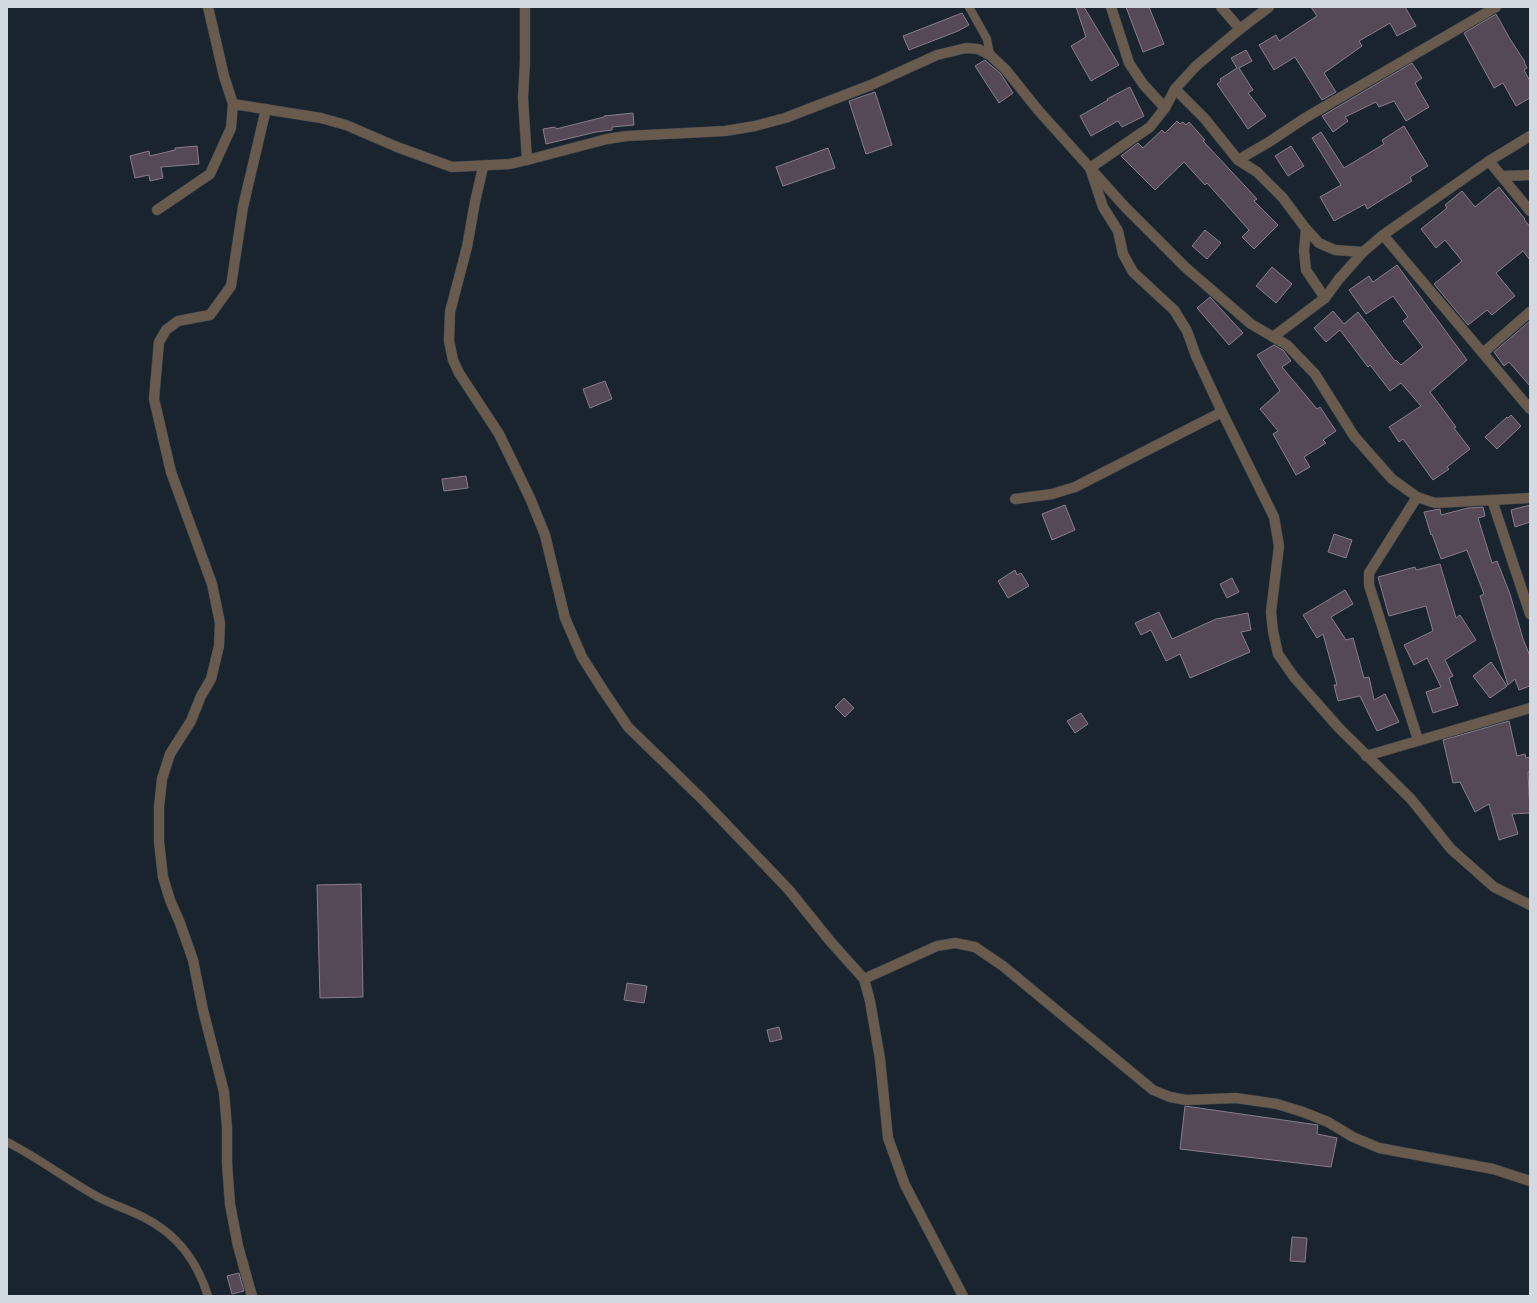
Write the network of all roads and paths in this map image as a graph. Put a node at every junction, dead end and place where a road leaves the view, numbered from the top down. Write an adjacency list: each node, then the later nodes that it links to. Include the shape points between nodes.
1 (208, 7): 11 (street)
2 (525, 7): 15 (street, via 526,61 523,98)
3 (969, 7): 9 (lane, via 987,39)
4 (1111, 7): 12 (street, via 1129,63 1143,84)
5 (1221, 7): 8 (street)
6 (1269, 7): 8 (street)
7 (1496, 7): 16 (street, via 1304,118)
8 (1240, 29): 10 (street, via 1196,66)
9 (990, 55): 15 (street, via 978,49 966,48 937,55 814,107 755,126 725,131 628,136); 19 (street, via 1006,70)
10 (1175, 89): 12 (street); 16 (street, via 1205,118)
11 (233, 104): 13 (street); 22 (street, via 231,128 210,174)
12 (1165, 108): 19 (street, via 1150,127)
13 (266, 109): 18 (street, via 346,125 452,167); 46 (street, via 243,207 230,286 210,314 178,321 166,330 159,342 154,399 171,472 212,584 220,623 219,646 211,679 191,721 170,754 162,779 159,842 163,877 193,960 224,1092 228,1128 230,1204)
14 (1530, 136): 17 (street)
15 (527, 160): 18 (street)
16 (1238, 160): 24 (street, via 1257,172 1283,198)
17 (1490, 161): 21 (street); 25 (street)
18 (483, 166): 42 (street, via 467,247 450,312 449,341 459,373 499,434 530,498 545,535 565,618 582,657 628,727 701,798 789,890)
19 (1090, 168): 29 (street, via 1185,267 1251,324); 32 (street, via 1104,207 1118,231 1123,254 1133,272 1174,310 1187,331)
20 (1530, 175): 21 (street)
21 (1502, 176): 23 (street)
22 (158, 210)
23 (1530, 212)
24 (1306, 229): 26 (street, via 1319,243 1335,250); 27 (street, via 1306,270)
25 (1383, 235): 26 (street); 30 (street)
26 (1363, 252): 27 (street)
27 (1325, 298): 29 (street)
28 (1530, 312): 30 (street)
29 (1273, 337): 33 (street, via 1287,345 1315,374 1354,436 1392,479)
30 (1483, 353): 31 (street)
31 (1530, 409)
32 (1222, 412): 34 (street, via 1075,487 1052,494); 40 (street, via 1274,517 1279,546 1271,612 1278,654 1294,677)
33 (1417, 496): 36 (street, via 1435,503); 39 (street, via 1369,573 1369,585)
34 (1015, 498)
35 (1530, 498): 36 (street)
36 (1492, 500): 37 (street)
37 (1530, 614)
38 (1530, 708): 39 (street)
39 (1418, 740): 40 (street)
40 (1366, 756): 41 (street, via 1410,799 1450,849 1494,887)
41 (1530, 905)
42 (864, 979): 44 (street, via 937,946 955,943 975,947 1003,966 1153,1090 1186,1100 1236,1098 1277,1104 1328,1122 1353,1137 1379,1148 1493,1168); 47 (street, via 880,1059 888,1138 905,1184)
43 (7, 1142): 45 (lane, via 99,1198 146,1218 171,1234 185,1249 202,1278)
44 (1530, 1181)
45 (208, 1296)
46 (252, 1296)
47 (963, 1296)

